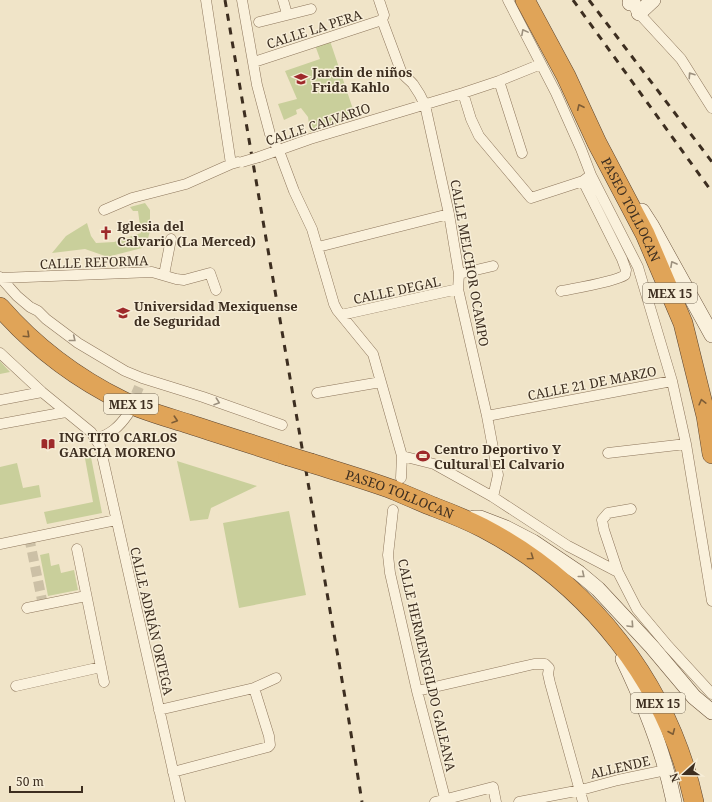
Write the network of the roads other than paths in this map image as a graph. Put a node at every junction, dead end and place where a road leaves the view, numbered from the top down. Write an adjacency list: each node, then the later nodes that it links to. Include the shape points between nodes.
1 (206, 0): 22 (street)
2 (242, 0): 13 (street)
3 (283, 0): 10 (street)
4 (379, 0): 11 (street, CALLE MELCHOR OCAMPO, via 384,16)
5 (508, 0): 14 (street, one-way to 5)
6 (525, 0): 19 (highway, PASEO TOLLOCAN / MEX 15, one-way to 6, via 566,76)
7 (653, 0): 8 (main road)
8 (633, 4): 18 (street, one-way to 8, via 681,59)
9 (311, 9): 10 (street)
10 (287, 14): 12 (street)
11 (382, 20): 13 (street, CALLE LA PERA); 17 (street, CALLE MELCHOR OCAMPO, via 403,76 411,82)
12 (259, 22)
13 (254, 62): 20 (street, via 260,101 270,134)
14 (541, 64): 15 (street, CALLE CALVARIO); 23 (street, via 581,149)
15 (499, 81): 16 (street, CALLE CALVARIO); 21 (street)
16 (463, 93): 17 (street, CALLE CALVARIO); 23 (street, via 470,119 480,136 531,198)
17 (425, 105): 20 (street, CALLE CALVARIO, via 310,139); 25 (street, CALLE MELCHOR OCAMPO)
18 (712, 108)
19 (597, 143): 37 (main road, one-way to 19, via 651,225); 52 (highway, PASEO TOLLOCAN / MEX 15, one-way to 19, via 706,416 683,323 645,234)
20 (279, 151): 22 (street, CALLE CALVARIO, bridge); 27 (street)
21 (522, 153)
22 (231, 164): 24 (street, CALLE CALVARIO, via 186,184 132,198)
23 (587, 178): 34 (street, via 622,259 626,275); 39 (street, CALLE 21 DE MARZO, via 638,267)
24 (104, 210)
25 (449, 214): 27 (street); 29 (street, CALLE MELCHOR OCAMPO)
26 (171, 239): 30 (street)
27 (318, 247): 36 (street, via 334,304)
28 (493, 266): 29 (street)
29 (460, 274): 33 (street, CALLE MELCHOR OCAMPO)
30 (164, 275): 31 (street, CALLE REFORMA, via 152,272); 32 (street, CALLE REFORMA, via 184,280 210,273)
31 (0, 277): 48 (street, one-way to 48, via 30,307 78,343 141,383 203,398)
32 (216, 290)
33 (458, 290): 36 (street, CALLE DEGAL); 46 (street, CALLE MELCHOR OCAMPO)
34 (561, 291)
35 (0, 307): 58 (highway, PASEO TOLLOCAN / MEX 15, one-way to 58, bridge, via 52,356 87,381 143,410 394,490)
36 (341, 315): 40 (street, via 372,354)
37 (712, 335)
38 (0, 353): 41 (street)
39 (672, 381): 46 (street, CALLE 21 DE MARZO); 50 (street)
40 (381, 382): 42 (street); 53 (street)
41 (42, 392): 43 (street); 44 (street)
42 (317, 393)
43 (0, 400)
44 (66, 412): 47 (street); 49 (street, via 91,432)
45 (128, 414): 49 (street, via 116,429)
46 (487, 416): 55 (street, CALLE MELCHOR OCAMPO, via 498,475)
47 (0, 424)
48 (282, 425)
49 (98, 442): 59 (street, CALLE ADRIÁN ORTEGA)
50 (686, 444): 51 (street); 64 (street)
51 (608, 453)
52 (712, 454)
53 (402, 456): 54 (street); 55 (street, via 434,464)
54 (402, 478)
55 (493, 497): 62 (street, via 568,546)
56 (631, 509): 62 (street, via 608,513 602,520)
57 (393, 510): 72 (street, CALLE HERMENEGILDO GALEANA, via 388,554 390,573)
58 (460, 517): 66 (highway, PASEO TOLLOCAN / MEX 15, one-way to 66, via 504,540 545,567); 75 (main road, one-way to 75, via 480,518 506,528 559,558 579,573 605,596 694,697)
59 (116, 520): 60 (street); 74 (street, CALLE ADRIÁN ORTEGA)
60 (0, 544)
61 (77, 549): 63 (street)
62 (618, 572): 73 (street, via 637,609)
63 (86, 596): 65 (street); 67 (street)
64 (712, 601)
65 (27, 608)
66 (599, 617): 76 (main road, via 623,659 644,704); 85 (highway, PASEO TOLLOCAN / MEX 15, one-way to 85, via 629,655 655,697 676,741)
67 (101, 667): 69 (street); 70 (street)
68 (276, 678): 71 (street)
69 (104, 682)
70 (16, 686)
71 (254, 688): 74 (street); 77 (street, via 270,745)
72 (418, 691): 78 (street, via 534,664 545,664 549,668 550,683); 79 (street, CALLE HERMENEGILDO GALEANA)
73 (712, 694)
74 (159, 710): 77 (street, CALLE ADRIÁN ORTEGA)
75 (712, 712)
76 (666, 770): 78 (street, ALLENDE); 84 (main road)
77 (173, 772): 80 (street, CALLE ADRIÁN ORTEGA)
78 (581, 790): 82 (street, ALLENDE); 83 (street)
79 (442, 801): 81 (street, via 493,787)
80 (180, 802)
81 (496, 802)
82 (519, 802)
83 (583, 802)
84 (674, 802)
85 (694, 802)

